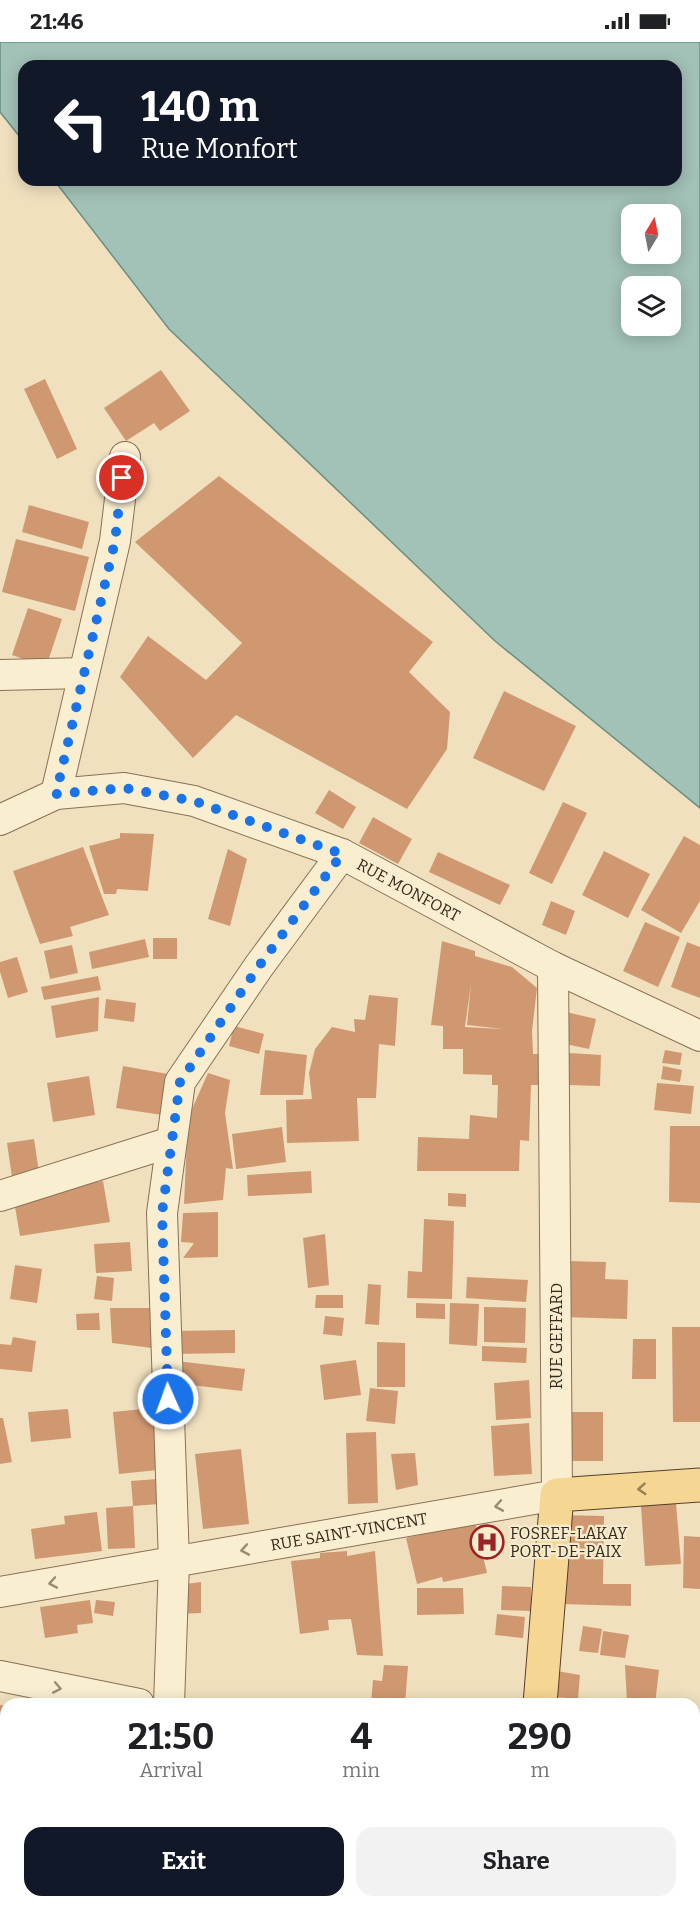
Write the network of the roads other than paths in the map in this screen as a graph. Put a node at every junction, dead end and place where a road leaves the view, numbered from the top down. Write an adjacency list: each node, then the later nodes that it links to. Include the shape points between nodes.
1 (125, 457): 2 (street, via 115,541)
2 (84, 673): 3 (street); 4 (street)
3 (0, 675)
4 (56, 794): 5 (street, RUE MONFORT); 6 (street, RUE MONFORT, via 124,788 194,801)
5 (0, 820)
6 (342, 854): 7 (street, RUE MONFORT); 9 (street, via 180,1082)
7 (553, 967): 8 (street, RUE MONFORT); 12 (street, RUE GEFFARD)
8 (700, 1036)
9 (171, 1142): 10 (street); 13 (street, via 162,1213)
10 (0, 1196)
11 (700, 1485): 12 (main road, RUE SAINT-VINCENT, one-way to 12)
12 (557, 1495): 13 (street, RUE SAINT-VINCENT, one-way to 13); 18 (main road, RUE GEFFARD)
13 (174, 1562): 14 (street, RUE SAINT-VINCENT, one-way to 14); 17 (street)
14 (0, 1592)
15 (0, 1676): 16 (street, one-way to 16)
16 (109, 1698)
17 (169, 1698)
18 (540, 1698)

